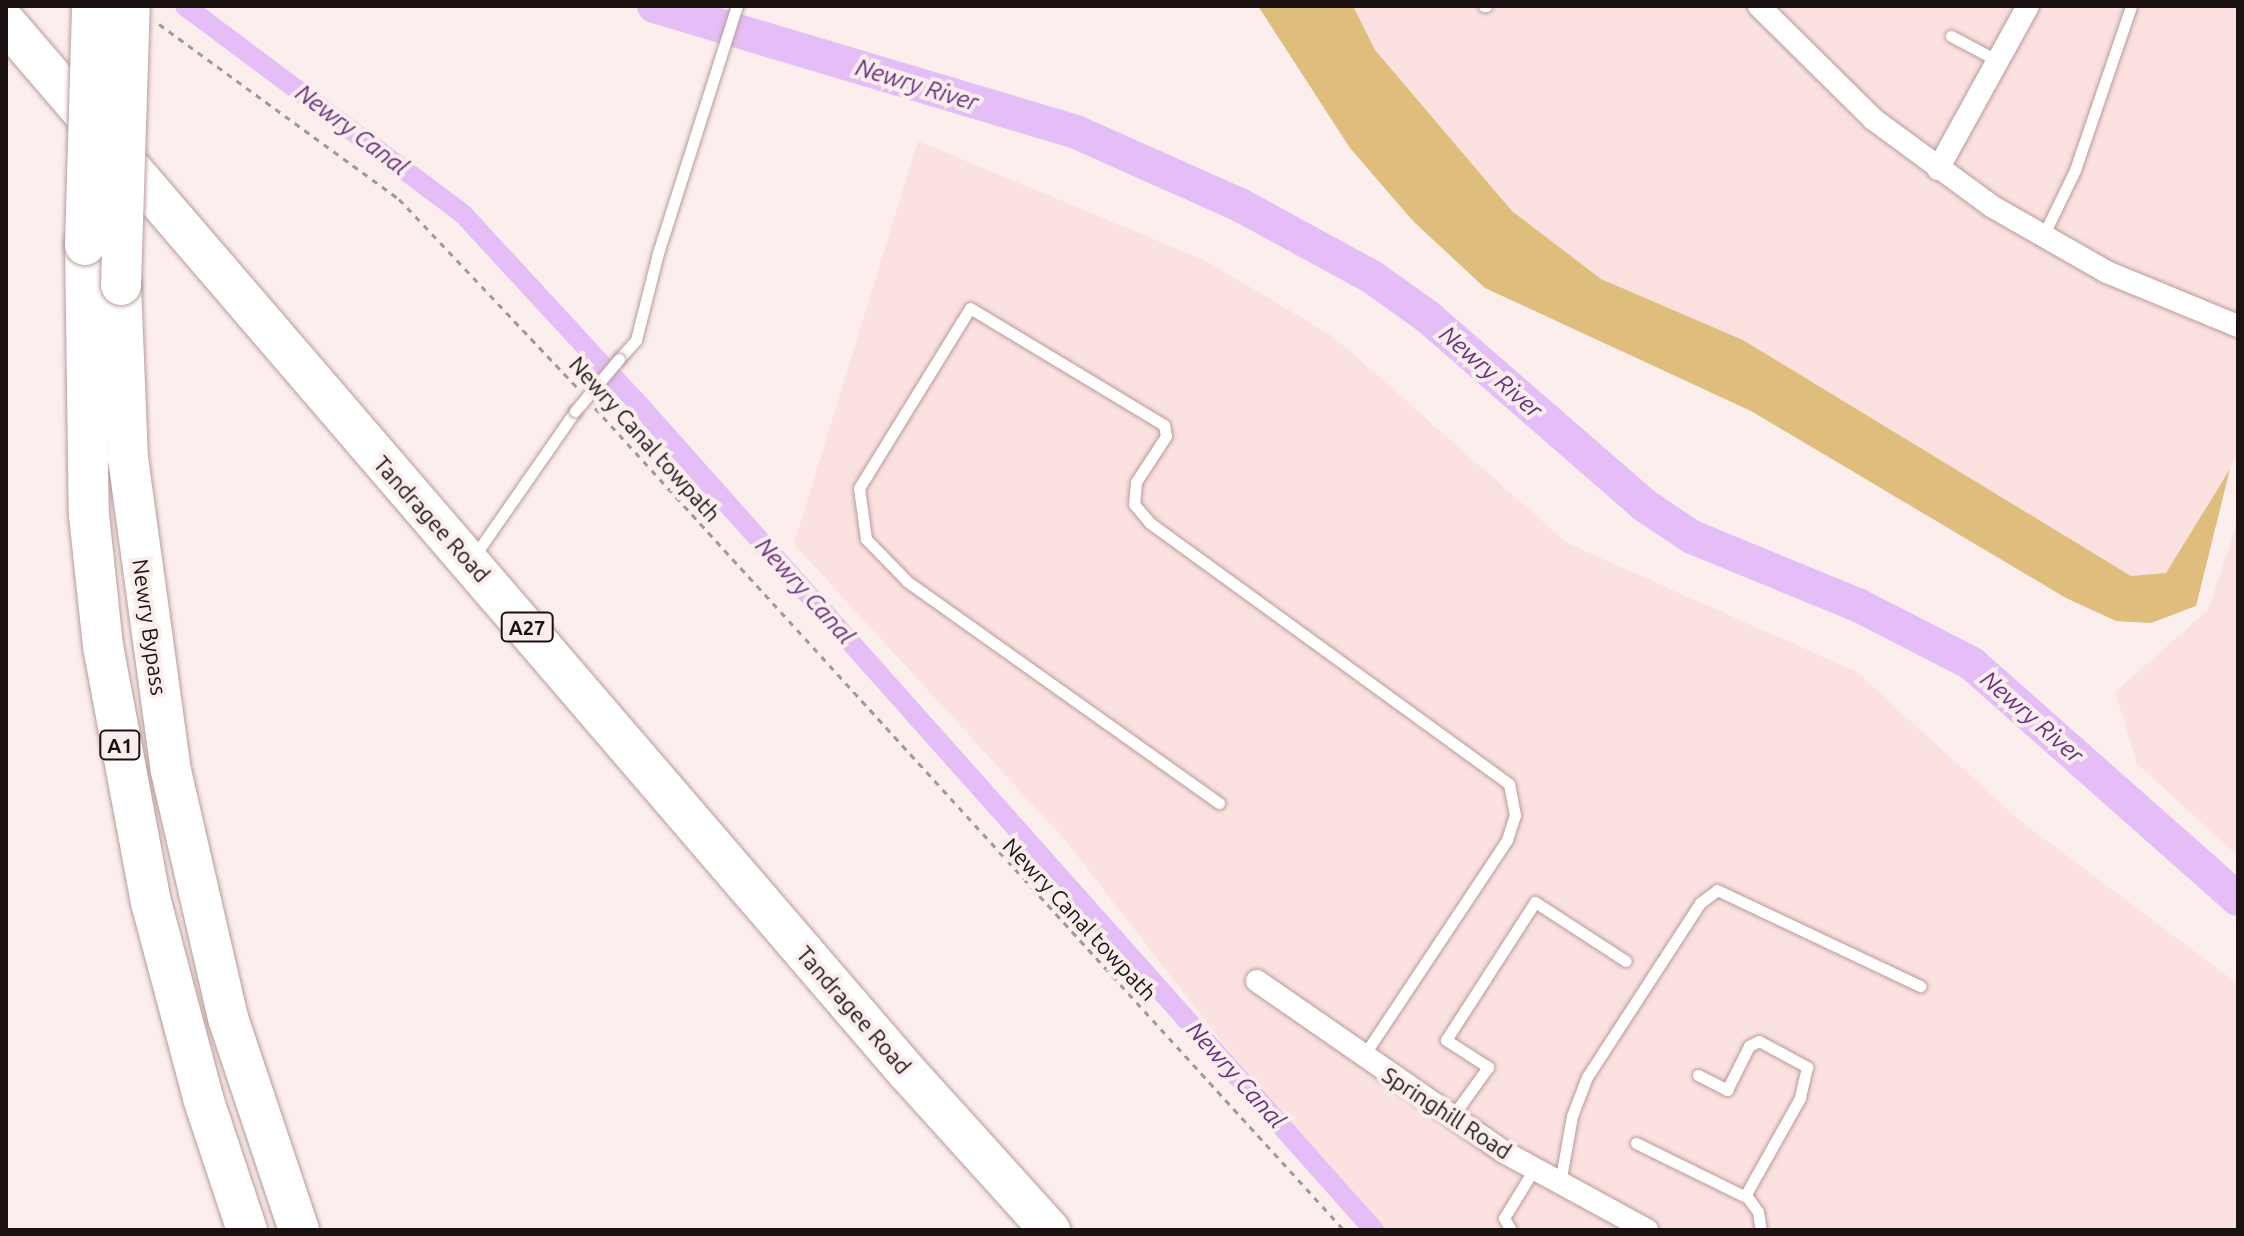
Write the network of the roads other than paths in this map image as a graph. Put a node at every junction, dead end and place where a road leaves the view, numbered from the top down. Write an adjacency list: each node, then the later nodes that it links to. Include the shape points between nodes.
1 (92, 6): 26 (highway, A1, bridge, via 85,245 89,515 103,646 154,916 203,1098)
2 (737, 6): 13 (lane, bridge, via 636,340 575,411)
3 (1759, 6): 10 (street, via 1873,119)
4 (2028, 6): 9 (street)
5 (2131, 6): 11 (lane, via 2075,170)
6 (138, 11): 27 (highway, Newry Bypass / A1, bridge, via 121,285 128,458 171,771 228,1018)
7 (6, 23): 13 (highway, Tandragee Road / A27)
8 (1951, 36): 9 (lane)
9 (1998, 61): 10 (street)
10 (1938, 169): 11 (street)
11 (2043, 236): 12 (street, via 2150,293)
12 (2238, 326)
13 (471, 562): 28 (highway, Tandragee Road / A27, via 908,1073)
14 (1219, 803): 18 (lane, via 907,581 866,539 859,488 970,308 1164,425 1166,436 1136,482 1134,504 1150,523 1509,784 1515,815 1507,840)
15 (1626, 961): 20 (lane, via 1535,902 1446,1040 1488,1067)
16 (1257, 981): 18 (street, Springhill Road)
17 (1920, 986): 23 (lane, via 1717,890 1700,903 1587,1077 1572,1116)
18 (1363, 1057): 20 (street, Springhill Road)
19 (1698, 1075): 24 (lane, via 1727,1090 1749,1046 1759,1041 1807,1067 1800,1098)
20 (1452, 1117): 22 (street, Springhill Road)
21 (1636, 1143): 24 (lane)
22 (1534, 1169): 23 (street, Springhill Road); 25 (lane, via 1509,1204)
23 (1560, 1183): 29 (street, Springhill Road)
24 (1745, 1196): 30 (lane, via 1758,1212)
25 (1507, 1228)
26 (247, 1230)
27 (299, 1230)
28 (1050, 1230)
29 (1647, 1230)
30 (1761, 1230)

